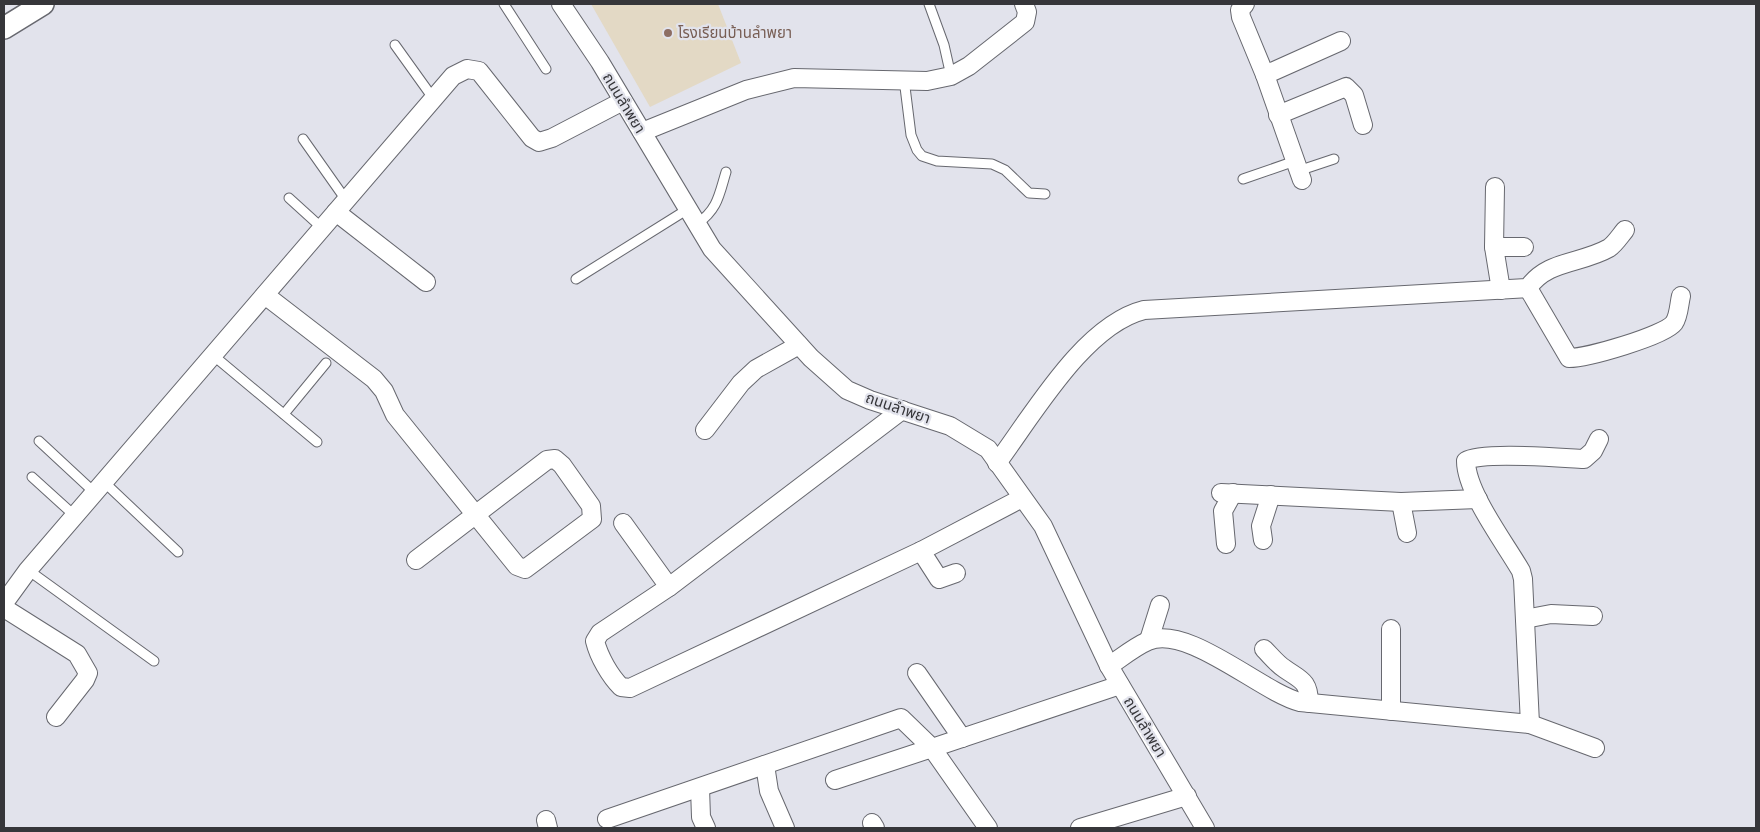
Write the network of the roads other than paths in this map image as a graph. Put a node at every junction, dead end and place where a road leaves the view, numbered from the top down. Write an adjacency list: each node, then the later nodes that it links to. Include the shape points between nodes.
1 (43, 4): 7 (street)
2 (504, 4): 10 (lane)
3 (561, 4): 15 (street, ถนนลำพยา)
4 (929, 4): 12 (lane, via 944,44)
5 (1024, 4): 12 (street, via 1027,12 1025,22 969,66)
6 (1245, 4): 11 (street, via 1240,10 1241,17)
7 (4, 28)
8 (1341, 41): 11 (street)
9 (395, 45): 14 (lane)
10 (546, 69)
11 (1265, 74): 16 (street)
12 (950, 76): 13 (street, via 927,81)
13 (904, 79): 18 (street, via 786,80 746,90); 25 (lane, via 911,135 916,150 922,156 936,161 992,164 1005,170 1029,193)
14 (433, 98): 15 (street, via 452,76 471,69 479,71 532,138 539,142); 27 (street)
15 (624, 101): 18 (street, ถนนลำพยา)
16 (1278, 115): 17 (street, via 1346,87 1354,95); 21 (street)
17 (1363, 125)
18 (642, 132): 28 (street, ถนนลำพยา)
19 (303, 140): 27 (lane)
20 (1334, 159): 21 (lane)
21 (1298, 171): 23 (lane)
22 (726, 172): 28 (lane, via 715,207 709,215)
23 (1244, 179)
24 (1495, 187): 31 (street)
25 (1045, 194)
26 (289, 198): 29 (lane)
27 (341, 206): 29 (street); 34 (street)
28 (693, 216): 33 (lane); 39 (street, ถนนลำพยา, via 712,249)
29 (322, 228): 37 (street)
30 (1624, 230): 35 (street, via 1611,247 1548,269)
31 (1494, 247): 32 (street); 36 (street)
32 (1524, 247)
33 (576, 279)
34 (426, 282)
35 (1528, 288): 36 (street); 38 (street, via 1569,358 1581,358 1667,329 1674,323)
36 (1501, 290): 48 (street, via 1144,310 1127,314 1091,340)
37 (265, 295): 40 (street); 55 (street, via 374,379 395,414)
38 (1680, 296)
39 (799, 345): 42 (street, ถนนลำพยา, via 847,390); 44 (street, via 756,369 741,382)
40 (214, 356): 43 (lane); 50 (street)
41 (326, 363): 43 (lane)
42 (902, 410): 48 (street, ถนนลำพยา, via 950,426 968,436 988,449); 66 (street)
43 (284, 414): 47 (lane)
44 (705, 430)
45 (1599, 438): 53 (street, via 1593,451 1584,459 1471,458 1466,461 1466,473)
46 (39, 442): 50 (lane)
47 (317, 442)
48 (997, 463): 52 (street, ถนนลำพยา)
49 (32, 477): 56 (lane)
50 (99, 488): 56 (street); 62 (lane)
51 (1271, 495): 54 (street); 59 (street, via 1261,526); 60 (street, via 1227,493 1223,511)
52 (1022, 498): 61 (street); 76 (street, ถนนลำพยา, via 1043,526)
53 (1478, 499): 54 (street); 71 (street, via 1521,571)
54 (1401, 502): 58 (street)
55 (474, 515): 55 (street, via 517,566 526,569 592,519 593,512 555,459 547,460); 63 (street)
56 (74, 516): 64 (street)
57 (623, 524): 66 (street)
58 (1406, 533)
59 (1263, 540)
60 (1226, 544)
61 (921, 551): 65 (street, via 939,579); 66 (street, via 630,688 621,687 595,641 600,633)
62 (178, 552)
63 (416, 560)
64 (28, 570): 67 (street); 75 (lane)
65 (956, 573)
66 (669, 587)
67 (4, 603)
68 (1160, 605): 73 (street)
69 (4, 608): 81 (street, via 77,654 86,665 88,673 85,680)
70 (1593, 616): 71 (street, via 1551,614)
71 (1525, 619): 82 (street)
72 (1391, 629): 80 (street)
73 (1149, 640): 76 (street); 79 (street, via 1170,640 1189,645 1223,660 1280,694)
74 (1264, 649): 79 (street, via 1277,663 1304,682 1309,691)
75 (154, 661)
76 (1109, 666): 78 (street, ถนนลำพยา)
77 (917, 672): 83 (street)
78 (1120, 685): 83 (street); 89 (street, ถนนลำพยา)
79 (1309, 703): 80 (street)
80 (1391, 711): 82 (street)
81 (56, 717)
82 (1530, 724): 85 (street)
83 (962, 738): 84 (street)
84 (932, 748): 86 (street, via 901,718); 87 (street); 93 (street)
85 (1596, 748)
86 (765, 765): 88 (street); 92 (street, via 769,790)
87 (835, 780)
88 (700, 788): 90 (street); 91 (street, via 701,817)
89 (1187, 796): 94 (street); 95 (street, ถนนลำพยา)
90 (607, 819)
91 (706, 828)
92 (785, 828)
93 (988, 828)
94 (1080, 828)
95 (1205, 828)

